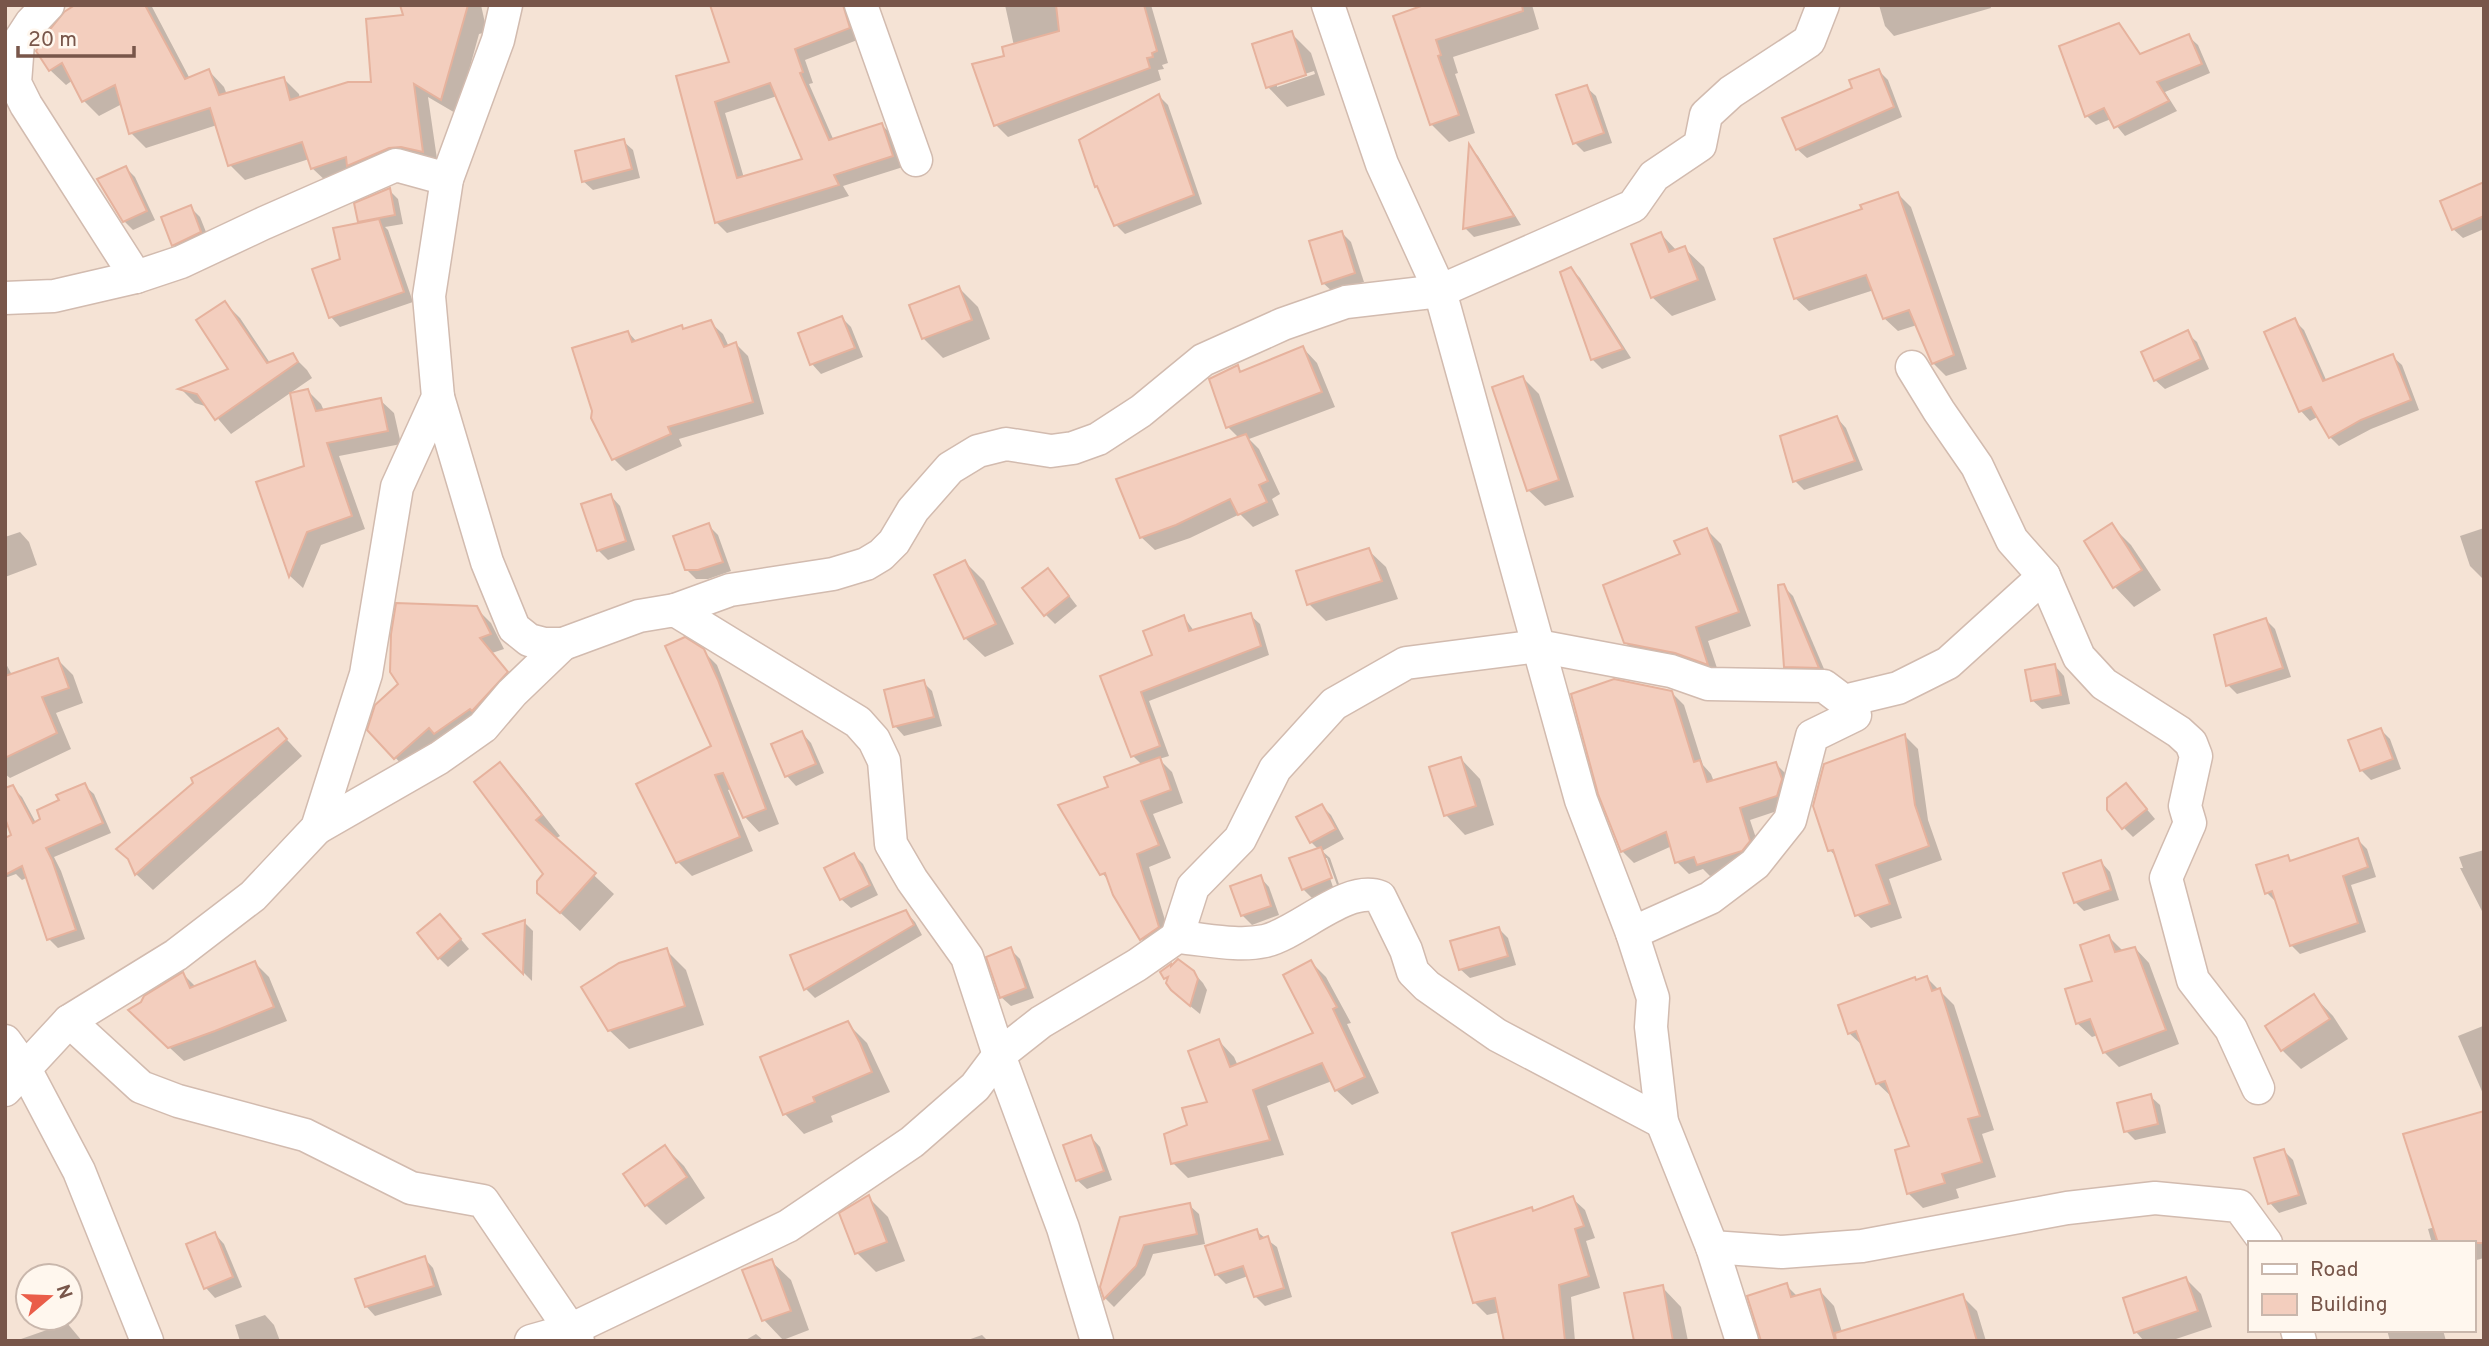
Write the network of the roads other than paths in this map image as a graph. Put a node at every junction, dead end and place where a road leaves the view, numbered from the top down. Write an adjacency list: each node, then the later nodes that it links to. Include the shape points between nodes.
1 (48, 5): 8 (street, via 18,43 15,83)
2 (506, 5): 7 (street, via 498,40)
3 (860, 5): 6 (street)
4 (1328, 5): 9 (street, via 1382,164)
5 (1823, 5): 9 (street, via 1809,41 1714,107 1706,115 1700,145 1654,176 1633,206)
6 (916, 160)
7 (447, 179): 8 (street, via 396,165 181,262); 12 (street, via 429,296)
8 (136, 277): 10 (street, via 54,296)
9 (1440, 291): 14 (street, via 1346,302 1283,324 1203,360 1141,411 1098,439 1073,448 1051,451 1006,444 978,451 950,468 894,542 866,564 834,574 730,590); 16 (street)
10 (5, 298)
11 (1912, 367): 13 (street, via 1977,466 2012,540)
12 (438, 397): 15 (street, via 487,562 514,628 529,640); 18 (street, via 397,486 366,674)
13 (2044, 576): 16 (street, via 1948,663 1898,688 1844,701 1824,686 1708,684 1671,671); 25 (street, via 2079,657 2104,684 2191,743 2196,756 2185,806 2190,823 2165,878 2193,980 2231,1029)
14 (675, 610): 15 (street, via 639,616); 23 (street, via 858,722 874,740 884,761 891,845 967,957)
15 (563, 644): 18 (street, via 483,727 439,758)
16 (1538, 646): 19 (street, via 1581,800); 20 (street, via 1406,663 1334,704 1275,769 1240,839 1193,887)
17 (1855, 715): 19 (street, via 1812,736 1790,820 1755,864 1710,898)
18 (317, 828): 21 (street, via 253,896 176,955)
19 (1632, 933): 26 (street, via 1653,998 1651,1027)
20 (1177, 937): 23 (street, via 1041,1022); 26 (street, via 1246,943 1267,940 1355,896 1380,897 1413,972 1427,986 1497,1035)
21 (69, 1021): 24 (street); 29 (street, via 141,1087 305,1135 411,1188 483,1202)
22 (5, 1041): 24 (street)
23 (999, 1055): 29 (street, via 975,1087 912,1142 789,1226); 32 (street, via 1063,1228)
24 (15, 1078): 30 (street, via 79,1171)
25 (2258, 1088)
26 (1662, 1122): 28 (street)
27 (2265, 1241): 28 (street, via 2239,1206 2155,1198 2067,1208 1862,1246 1782,1252)
28 (1712, 1247): 33 (street)
29 (574, 1335): 31 (street)
30 (148, 1341)
31 (531, 1341)
32 (1097, 1341)
33 (1742, 1341)

